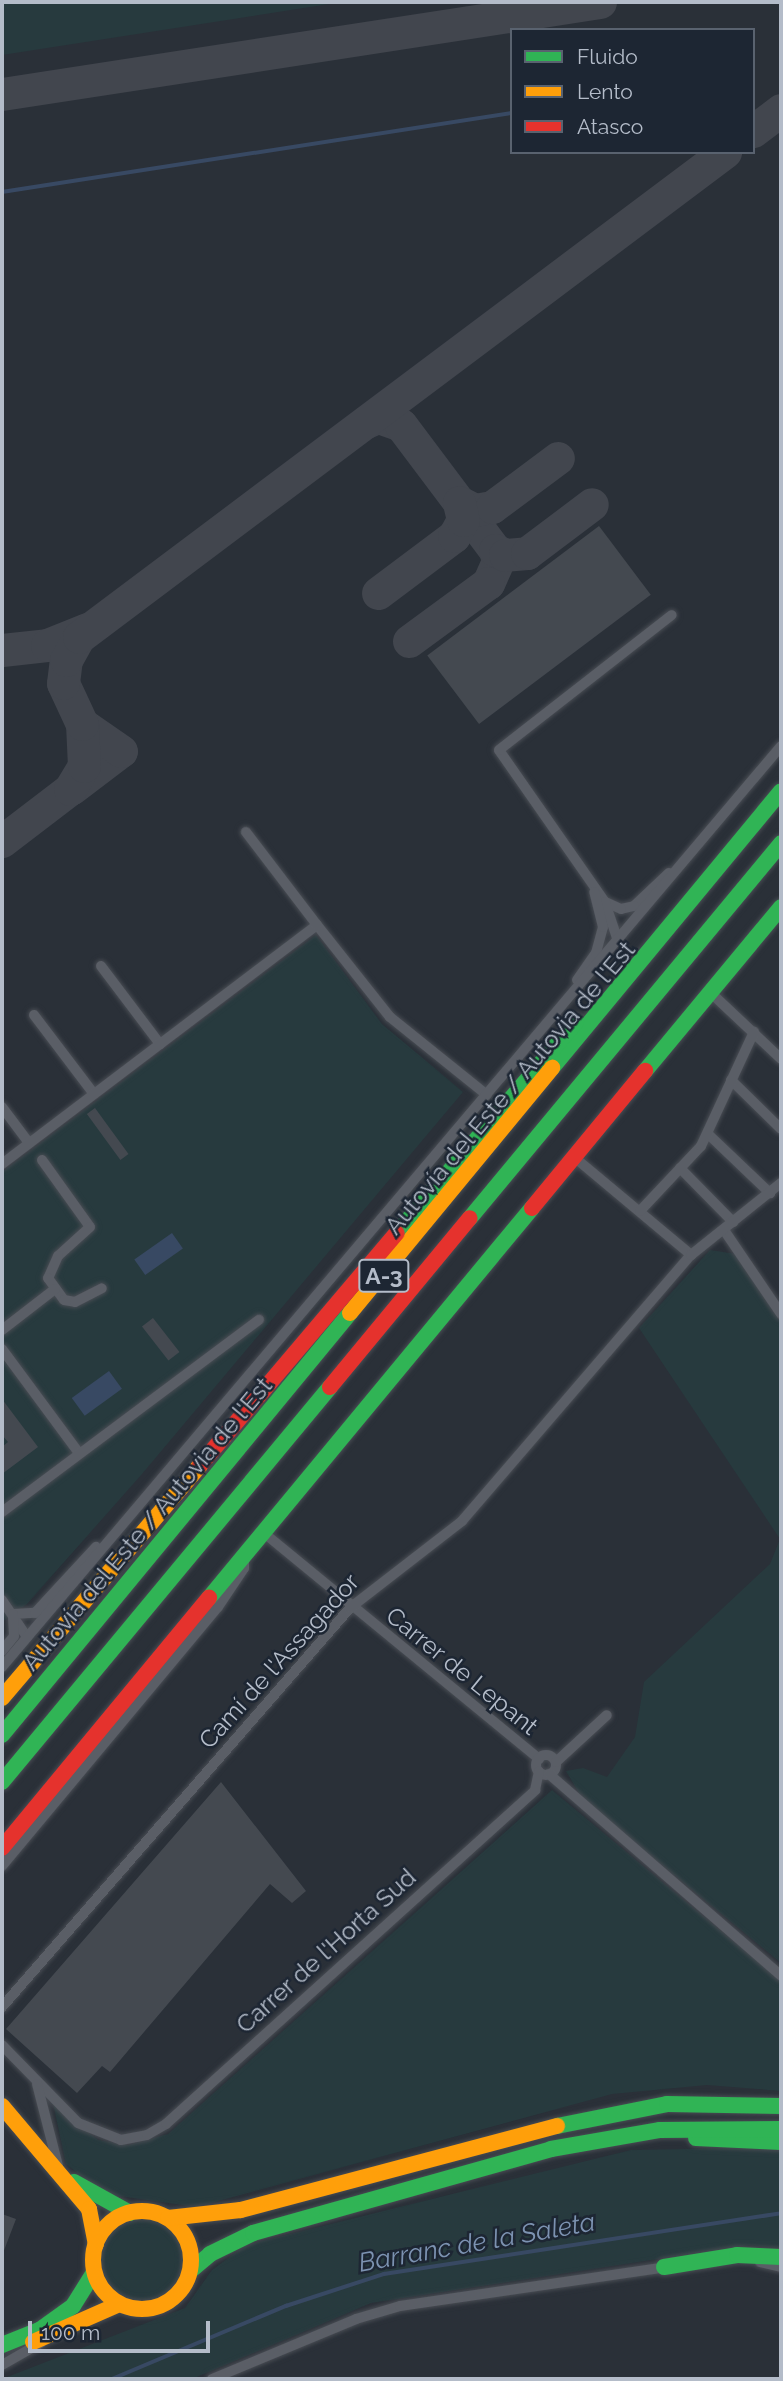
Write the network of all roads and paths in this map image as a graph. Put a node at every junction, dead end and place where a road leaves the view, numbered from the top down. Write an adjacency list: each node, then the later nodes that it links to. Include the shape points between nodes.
1 (672, 615): 8 (street, via 502,742 499,750)
2 (781, 746): 7 (street)
3 (781, 791): 4 (main road, Autovía del Este / Autovia de l'Est / A-3)
4 (762, 815): 54 (main road, via 730,840 411,1210); 56 (main road, Autovía del Este / Autovia de l'Est / A-3)
5 (246, 832): 11 (street)
6 (781, 843): 48 (main road, Autovía del Este / Autovia de l'Est / A-3)
7 (692, 853): 9 (street, via 634,906 621,909); 12 (street)
8 (594, 892): 9 (street); 17 (street, via 603,927 596,953)
9 (605, 902): 12 (street)
10 (781, 907): 14 (main road)
11 (317, 925): 18 (street); 22 (street, via 390,1017)
12 (618, 941): 17 (street)
13 (101, 966): 18 (street)
14 (710, 992): 16 (street); 27 (main road)
15 (34, 1015): 21 (street)
16 (754, 1032): 19 (street); 20 (street)
17 (539, 1033): 22 (street)
18 (160, 1044): 21 (street)
19 (781, 1059)
20 (731, 1080): 24 (street); 25 (street)
21 (94, 1094): 26 (street)
22 (487, 1095): 44 (street)
23 (2, 1107): 26 (street)
24 (781, 1129)
25 (708, 1134): 30 (street); 32 (street)
26 (29, 1143): 29 (street)
27 (575, 1157): 33 (street); 45 (main road)
28 (42, 1160): 37 (street, via 90,1227 50,1268)
29 (2, 1164)
30 (680, 1168): 33 (street); 34 (street)
31 (781, 1183): 32 (street, Camí de l'Assagador)
32 (770, 1193): 34 (street, Camí de l'Assagador)
33 (640, 1211): 35 (street)
34 (728, 1226): 35 (street, Camí de l'Assagador); 38 (street)
35 (691, 1255): 49 (street, Camí de l'Assagador, via 462,1521)
36 (102, 1288): 37 (street, via 75,1302)
37 (55, 1289): 40 (street)
38 (781, 1314)
39 (259, 1320): 42 (street)
40 (2, 1330)
41 (2, 1349): 42 (street)
42 (79, 1453): 43 (street)
43 (2, 1512)
44 (128, 1518): 50 (street, via 35,1613); 51 (street)
45 (264, 1533): 46 (main road); 49 (street, Carrer de Lepant)
46 (244, 1557): 61 (main road); 62 (street, via 244,1568 218,1607)
47 (2, 1600): 50 (street)
48 (145, 1607): 59 (main road, Autovía del Este / Autovia de l'Est / A-3); 60 (main road, via 94,1686)
49 (350, 1608): 58 (street, Carrer de Lepant); 64 (street, Camí de l'Assagador)
50 (13, 1614): 51 (street); 52 (street, via 13,1636)
51 (27, 1637): 53 (street)
52 (2, 1651)
53 (2, 1667)
54 (2, 1698)
55 (607, 1715): 57 (street)
56 (2, 1735)
57 (556, 1762): 58 (street); 58 (street, via 550,1756)
58 (545, 1771): 63 (street, Carrer de Lepant); 66 (street, Carrer de l'Horta Sud, via 535,1790 166,2124 121,2140 78,2123)
59 (2, 1782)
60 (2, 1801)
61 (2, 1848)
62 (2, 1866)
63 (781, 1976)
64 (2, 2007)
65 (2, 2045): 66 (street)
66 (36, 2081): 72 (street)
67 (2, 2106): 72 (main road)
68 (781, 2106): 74 (main road, via 667,2104 609,2112 241,2210)
69 (781, 2129): 70 (main road)
70 (660, 2130): 71 (main road, via 682,2137); 79 (main road, via 551,2149 253,2233 210,2254)
71 (781, 2142)
72 (52, 2161): 73 (main road, via 83,2188); 75 (main road, via 89,2210)
73 (130, 2213): 74 (main road); 75 (main road, via 103,2230)
74 (168, 2218): 79 (main road, via 187,2241)
75 (96, 2244): 80 (main road)
76 (781, 2257): 77 (main road, via 737,2255)
77 (664, 2267): 78 (street, via 738,2260); 84 (street, via 400,2306)
78 (781, 2267)
79 (190, 2271): 81 (main road, via 184,2285 163,2305 148,2309)
80 (94, 2272): 81 (main road); 82 (main road)
81 (119, 2304): 82 (main road)
82 (51, 2330): 83 (main road)
83 (4, 2354)
84 (259, 2359): 85 (street); 86 (street)
85 (212, 2379)
86 (233, 2379)

